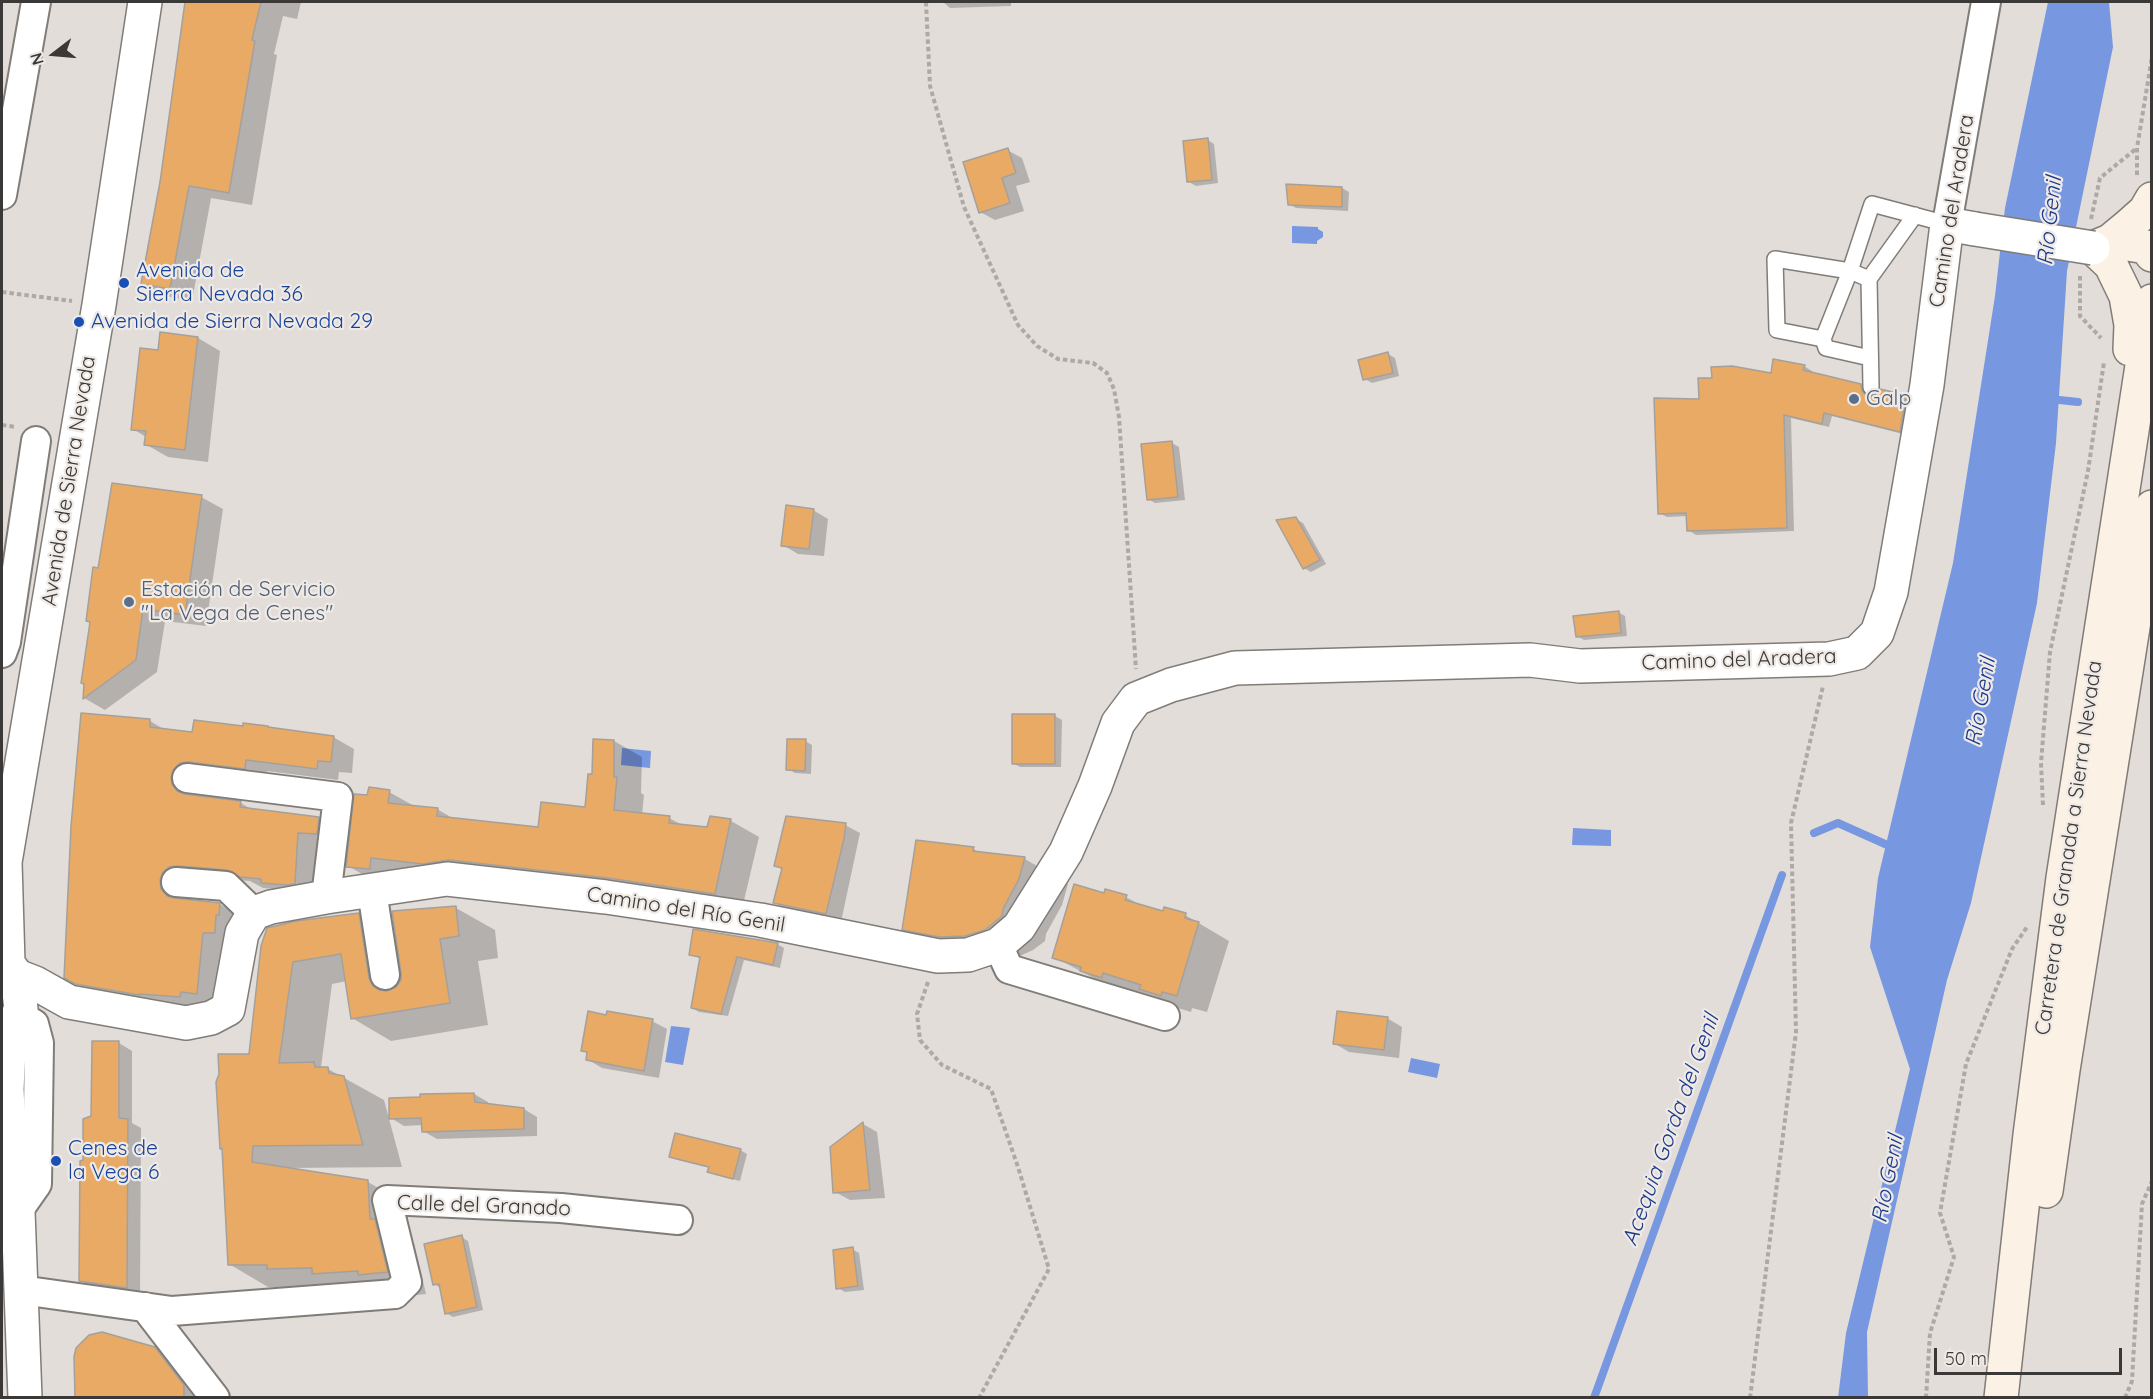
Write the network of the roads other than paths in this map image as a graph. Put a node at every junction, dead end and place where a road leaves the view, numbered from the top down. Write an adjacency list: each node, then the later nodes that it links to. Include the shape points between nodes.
1 (36, 2): 4 (street)
2 (145, 2): 25 (street, Avenida de Sierra Nevada, via 99,305)
3 (1986, 2): 8 (street, Camino del Aradera)
4 (10, 102): 5 (street)
5 (2, 195)
6 (2151, 199): 9 (main road, via 2145,211)
7 (1915, 216): 8 (lane); 12 (lane, via 1872,204); 13 (lane)
8 (1961, 226): 9 (street, bridge); 23 (street, Camino del Aradera, via 1914,430 1891,592 1876,633 1857,653 1829,659 1580,666 1530,660 1235,668)
9 (2097, 250): 10 (main road, via 2145,248); 11 (main road, via 2145,270); 18 (main road, via 2126,296 2132,325 2129,351)
10 (2151, 255)
11 (2151, 266)
12 (1850, 271): 13 (lane); 15 (lane); 15 (lane, via 1775,259 1777,330)
13 (1869, 279): 16 (lane)
14 (2151, 301): 18 (main road, Carretera de Granada a Sierra Nevada)
15 (1823, 339): 16 (lane, via 1826,348)
16 (1870, 358): 17 (lane)
17 (1871, 387)
18 (2143, 406): 21 (main road, via 2138,508); 44 (main road, Carretera de Granada a Sierra Nevada, via 2063,878)
19 (36, 441): 22 (street)
20 (2151, 507): 21 (main road, Carretera de Granada a Sierra Nevada)
21 (2143, 562): 45 (main road, Carretera de Granada a Sierra Nevada, via 2063,1070)
22 (2, 653)
23 (1136, 699): 31 (street, Camino del Río Genil, via 1118,723 1066,852 1019,927)
24 (187, 778): 29 (street, via 338,797)
25 (10, 783): 26 (street, Avenida de Sierra Nevada)
26 (3, 864): 32 (street, Avenida de Sierra Nevada)
27 (176, 882): 30 (street, via 226,886)
28 (372, 891): 29 (street, Camino del Río Genil); 31 (street, Camino del Río Genil, via 447,879 760,920 938,956 968,955); 33 (street)
29 (326, 897): 30 (street, Camino del Río Genil)
30 (254, 913): 34 (street, via 242,933 228,1009 211,1018 186,1023)
31 (998, 945): 35 (street, via 1009,969)
32 (9, 966): 34 (street); 36 (street, Avenida de Sierra Nevada)
33 (385, 975)
34 (69, 1002): 36 (street)
35 (1165, 1016)
36 (13, 1023): 37 (street); 38 (street, via 34,1024 39,1043 37,1184)
37 (6, 1143): 38 (street)
38 (18, 1211): 40 (street)
39 (678, 1220): 41 (street, Calle del Granado, via 561,1208 387,1200 407,1282 395,1294 172,1311)
40 (21, 1290): 41 (street, Calle del Granado); 42 (street)
41 (145, 1308): 43 (street)
42 (25, 1398)
43 (215, 1398)
44 (2001, 1398)
45 (2017, 1398)

